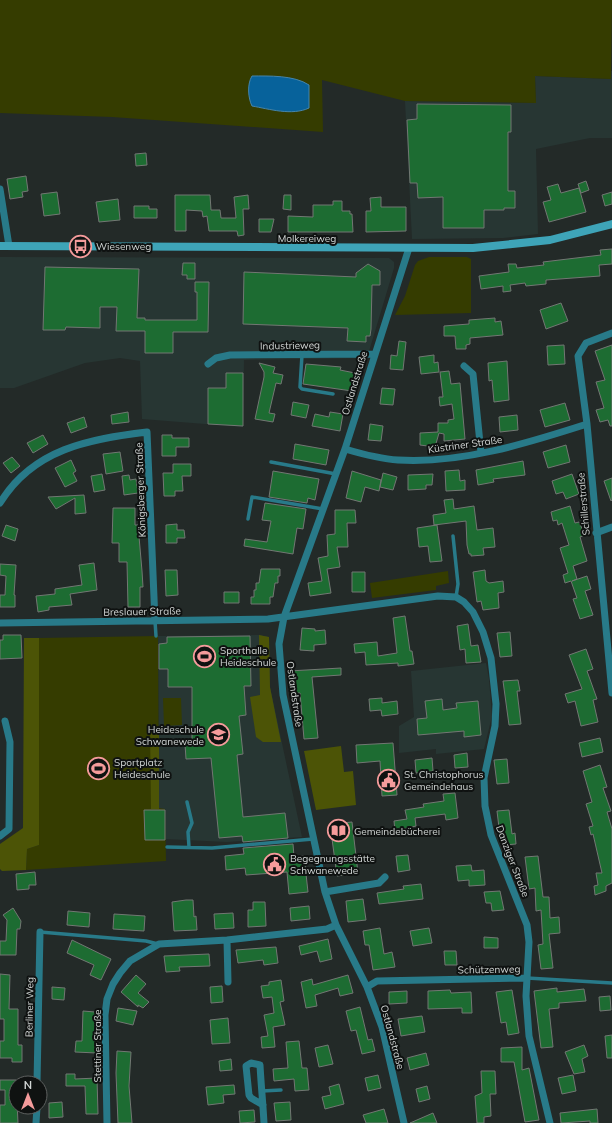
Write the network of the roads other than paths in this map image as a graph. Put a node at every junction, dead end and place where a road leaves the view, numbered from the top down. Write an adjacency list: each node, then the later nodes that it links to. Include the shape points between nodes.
1 (0, 188): 3 (street)
2 (612, 224): 4 (main road, Molkereiweg, via 550,240 509,246)
3 (4, 246): 4 (main road, Molkereiweg)
4 (409, 248): 6 (street, Ostlandstraße)
5 (612, 334): 11 (street, Schillerstraße, via 586,343 578,356)
6 (374, 354): 7 (street, Industrieweg); 12 (street, Ostlandstraße)
7 (302, 355): 8 (street, Industrieweg, via 230,355 216,358); 10 (lane, via 300,387)
8 (208, 364)
9 (464, 366): 13 (street, via 473,374)
10 (333, 394)
11 (587, 424): 13 (street, Küstriner Straße, via 527,444); 20 (street, Schillerstraße)
12 (345, 450): 13 (street, Küstriner Straße, via 398,460 429,460); 15 (street, Ostlandstraße)
13 (481, 453)
14 (271, 462): 15 (lane)
15 (336, 474): 17 (street, Ostlandstraße)
16 (0, 503): 24 (street, Königsberger Straße, via 30,470 66,448 94,440 147,432)
17 (323, 509): 18 (lane, via 252,497); 23 (street, Ostlandstraße)
18 (248, 519)
19 (612, 528): 20 (street)
20 (596, 533): 27 (street, Schillerstraße)
21 (453, 536): 22 (lane, via 458,584)
22 (456, 597): 23 (street, via 438,596); 40 (street, Danziger Straße, via 472,612 483,632 495,678 495,726 484,778 485,806 490,834 527,925 529,942)
23 (284, 617): 24 (street, Breslauer Straße); 31 (street, Ostlandstraße, via 279,644 282,695)
24 (155, 621): 25 (street, Breslauer Straße); 26 (lane)
25 (0, 623)
26 (156, 636)
27 (612, 693)
28 (5, 721): 30 (street, via 10,742 9,829)
29 (187, 802): 33 (lane, via 192,824 188,832)
30 (0, 836)
31 (313, 839): 33 (lane, via 212,848); 35 (street, Ostlandstraße)
32 (167, 847): 33 (lane)
33 (189, 847)
34 (385, 877): 35 (street, via 379,883)
35 (324, 892): 36 (street, Ostlandstraße)
36 (336, 925): 38 (street, Stettiner Straße, via 327,930); 43 (street, Ostlandstraße)
37 (40, 932): 39 (lane, Stettiner Straße, via 146,940); 44 (street, Berliner Weg)
38 (227, 940): 39 (street, Stettiner Straße); 41 (street)
39 (159, 944): 49 (street, Stettiner Straße, via 130,961 113,984 107,999)
40 (526, 978): 42 (lane, Schützenweg); 43 (street, Schützenweg, via 378,981); 48 (street, Danziger Straße, via 529,1036)
41 (228, 982)
42 (612, 983)
43 (366, 987): 51 (street, Ostlandstraße, via 382,1027)
44 (37, 1075)
45 (281, 1090): 46 (lane)
46 (262, 1091): 47 (street); 47 (street, via 260,1065 251,1063 246,1066 249,1095)
47 (263, 1105): 50 (street)
48 (550, 1121)
49 (107, 1123)
50 (264, 1123)
51 (404, 1123)

